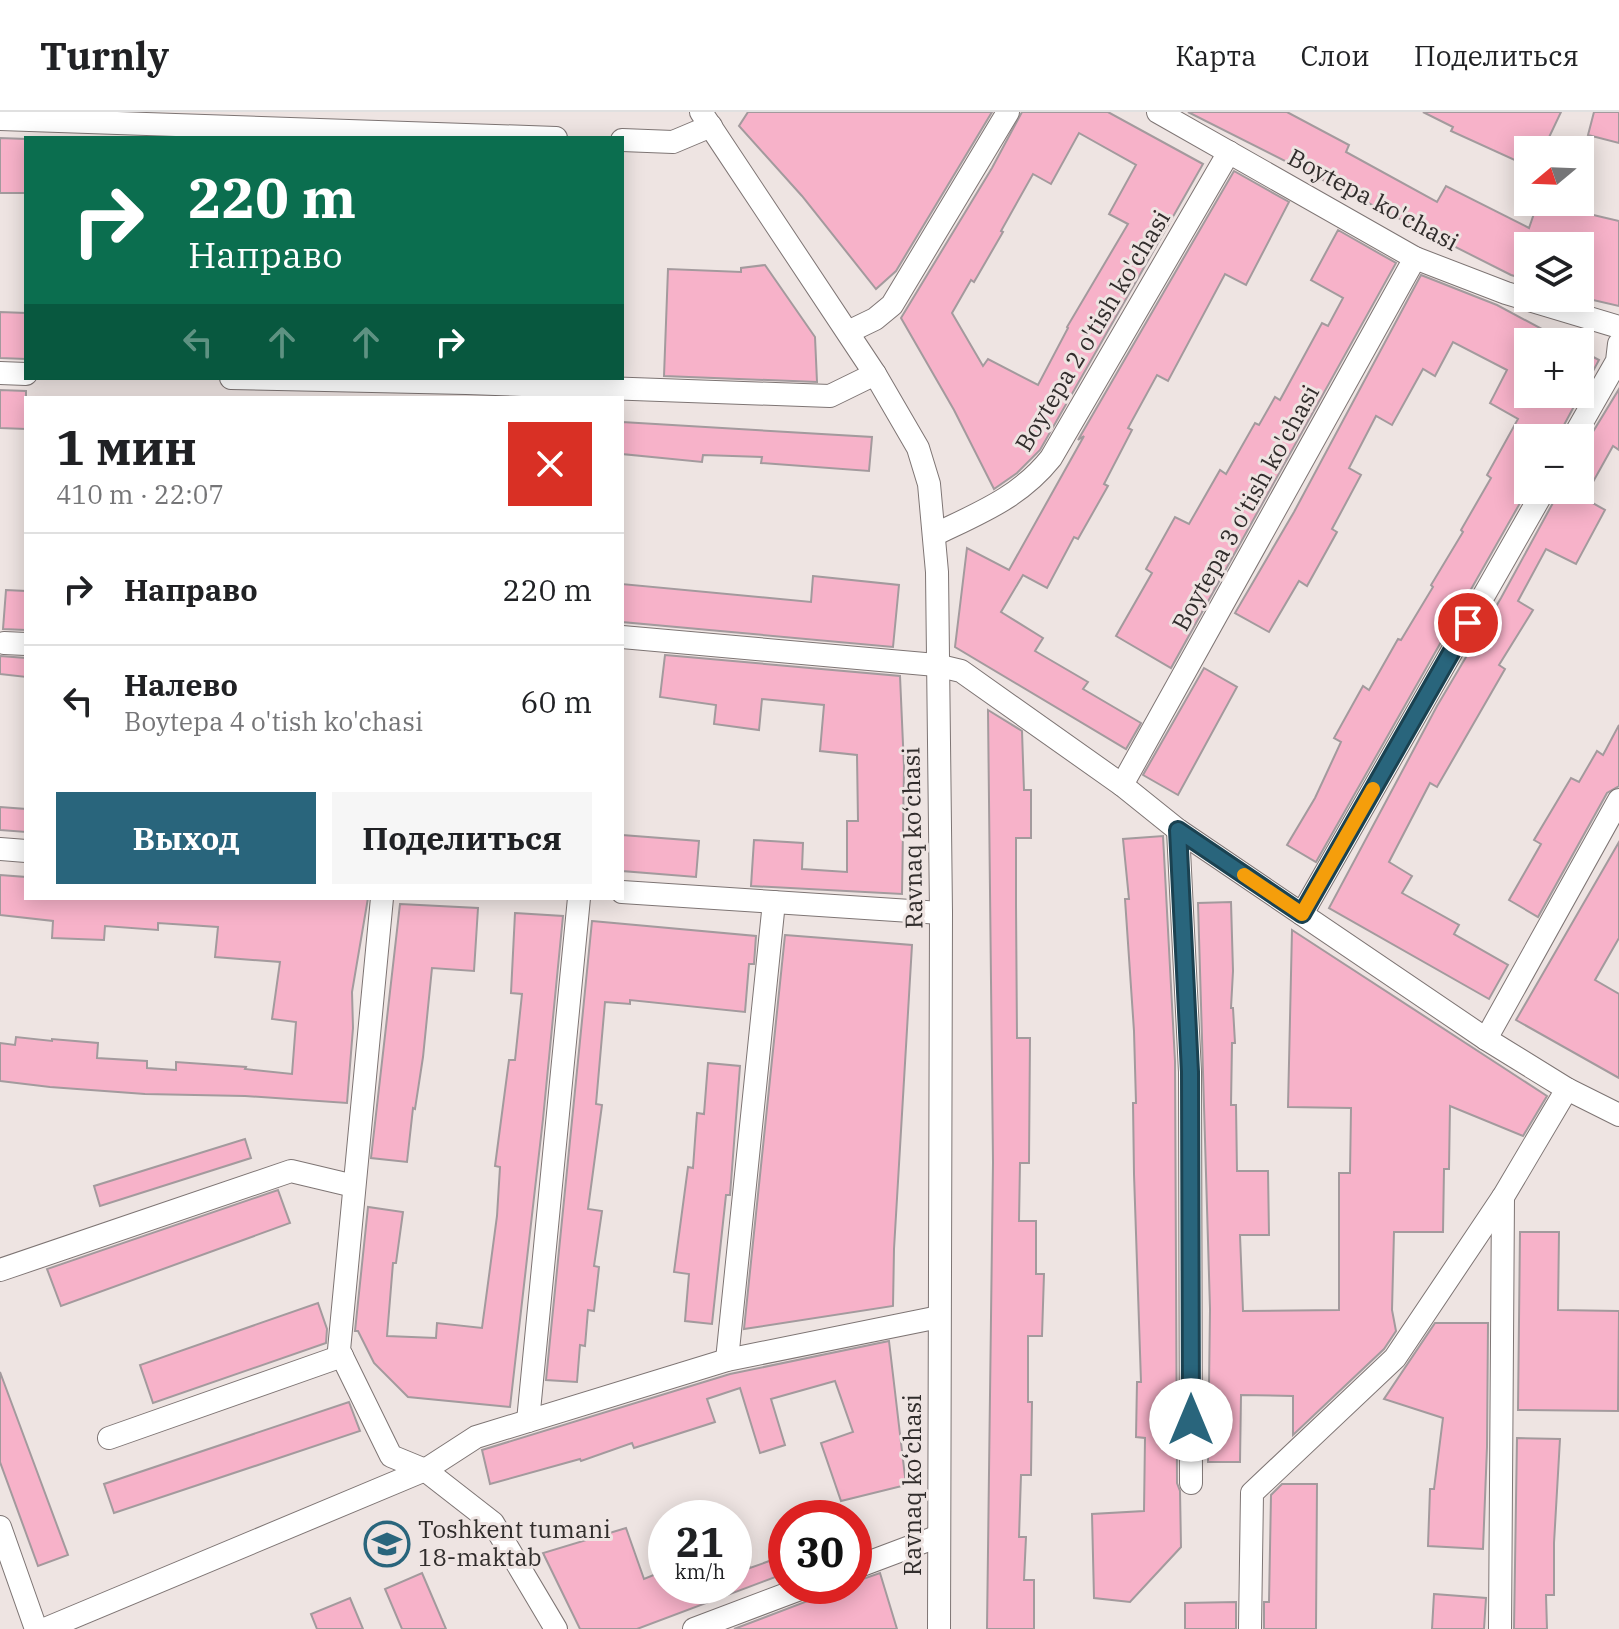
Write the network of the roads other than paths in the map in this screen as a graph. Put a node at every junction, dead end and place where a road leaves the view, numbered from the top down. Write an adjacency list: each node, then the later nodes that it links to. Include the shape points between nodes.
1 (1008, 112): 10 (street, via 892,305)
2 (1158, 112): 7 (street, Boytepa ko'chasi)
3 (0, 119): 5 (street)
4 (706, 119): 6 (street, via 673,142); 10 (street, Ravnaq ko‘chasi)
5 (497, 136)
6 (624, 140)
7 (1229, 152): 8 (street, Boytepa ko'chasi); 19 (street, Boytepa 2 o'tish ko'chasi, via 1051,458 1004,501)
8 (1415, 258): 9 (street, Boytepa ko'chasi); 22 (street, Boytepa 3 o'tish ko'chasi)
9 (1619, 327)
10 (848, 332): 14 (street, Ravnaq ko‘chasi)
11 (1619, 344): 17 (street, via 1617,361)
12 (0, 373): 13 (street)
13 (24, 374)
14 (875, 374): 16 (street, via 830,396); 19 (street, Ravnaq ko‘chasi, via 918,448 929,484)
15 (270, 380): 16 (street)
16 (465, 390)
17 (1581, 424)
18 (1536, 504): 32 (street)
19 (934, 535): 21 (street, Ravnaq ko‘chasi)
20 (624, 637): 21 (street)
21 (936, 665): 22 (street, via 961,671); 31 (street, Ravnaq ko‘chasi)
22 (1122, 785): 24 (street)
23 (1619, 800): 33 (street)
24 (1178, 830): 32 (street); 45 (street, via 1190,1072)
25 (0, 849): 26 (street)
26 (24, 851)
27 (624, 892): 30 (street)
28 (382, 900): 36 (street)
29 (579, 900): 42 (street)
30 (774, 902): 31 (street); 41 (street)
31 (941, 913): 39 (street, Ravnaq ko‘chasi)
32 (1302, 914): 33 (street)
33 (1486, 1039): 34 (street)
34 (1567, 1089): 35 (street); 37 (street)
35 (1619, 1115)
36 (354, 1186): 38 (street, via 291,1171); 40 (street)
37 (1503, 1197): 55 (street, via 1395,1358 1252,1493); 56 (street)
38 (0, 1270)
39 (939, 1317): 41 (street); 47 (street, Ravnaq ko‘chasi)
40 (342, 1356): 43 (street); 44 (street, via 391,1456)
41 (727, 1360): 42 (street)
42 (528, 1421): 44 (street, via 476,1437)
43 (109, 1438)
44 (425, 1470): 51 (street); 52 (street, via 493,1523)
45 (1191, 1483)
46 (1, 1532): 50 (street)
47 (939, 1536): 48 (street); 54 (street, Ravnaq ko‘chasi)
48 (872, 1561)
49 (768, 1601): 53 (street)
50 (36, 1629)
51 (45, 1629)
52 (556, 1629)
53 (694, 1629)
54 (939, 1629)
55 (1250, 1629)
56 (1500, 1629)

